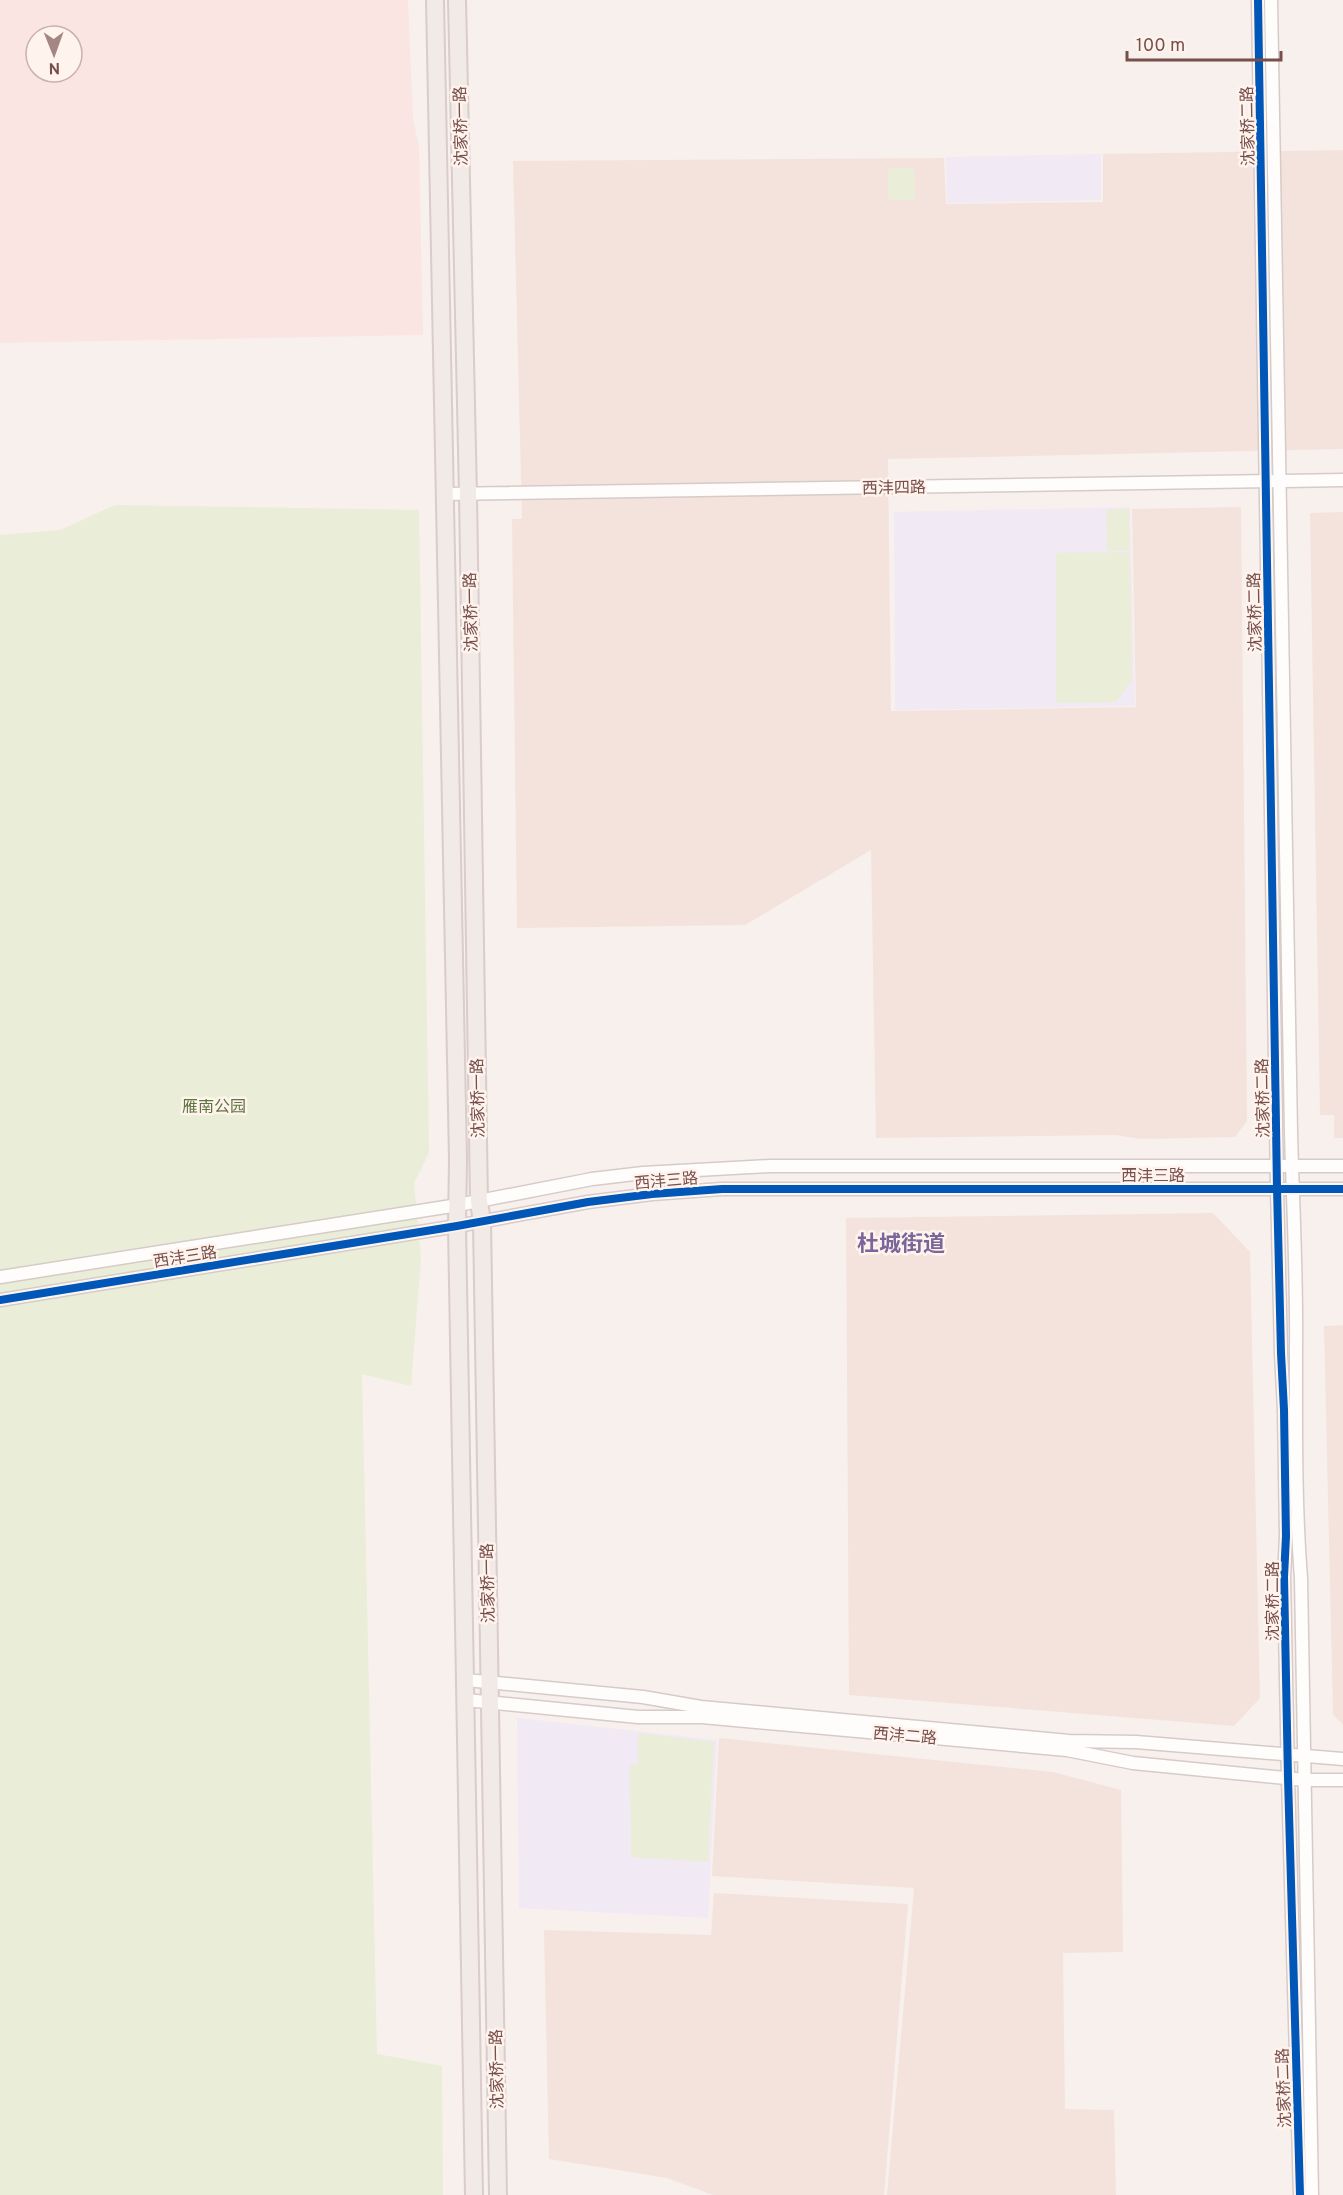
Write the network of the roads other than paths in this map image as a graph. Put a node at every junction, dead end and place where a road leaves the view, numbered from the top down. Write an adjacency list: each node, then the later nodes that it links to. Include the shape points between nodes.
1 (435, 0): 8 (main road, 沈家桥一路)
2 (457, 0): 9 (main road, 沈家桥一路)
3 (1258, 0): 7 (street, 沈家桥二路)
4 (1271, 0): 6 (street, 沈家桥二路)
5 (1343, 480): 6 (street, 西沣四路)
6 (1278, 481): 7 (street, 西沣四路); 11 (street, 沈家桥二路)
7 (1265, 482): 9 (street, 西沣四路); 10 (street, 沈家桥二路)
8 (445, 494): 9 (street, 西沣四路); 17 (main road, 沈家桥一路)
9 (468, 494): 16 (main road, 沈家桥一路)
10 (1277, 1166): 11 (street, 西沣三路); 13 (street, 沈家桥二路); 16 (street, 西沣三路, via 719,1167 592,1179)
11 (1292, 1166): 12 (street, 西沣三路); 14 (street, 沈家桥二路)
12 (1343, 1166)
13 (1277, 1188): 14 (street, 西沣三路); 18 (street, 西沣三路, via 722,1189 588,1202); 26 (street, 沈家桥二路, via 1285,1422)
14 (1294, 1189): 15 (street, 西沣三路); 27 (street, 沈家桥二路, via 1295,1425)
15 (1343, 1189)
16 (479, 1202): 17 (street, 西沣三路); 18 (main road, 沈家桥一路)
17 (458, 1205): 19 (main road, 沈家桥一路); 20 (street, 西沣三路)
18 (482, 1222): 19 (street, 西沣三路); 23 (main road, 沈家桥一路)
19 (457, 1226): 21 (street, 西沣三路); 22 (main road, 沈家桥一路)
20 (0, 1277)
21 (0, 1299)
22 (465, 1680): 23 (street, 西沣二路); 24 (main road, 沈家桥一路)
23 (489, 1682): 25 (main road, 沈家桥一路); 26 (street, 西沣二路, via 643,1697 701,1707 1045,1739 1136,1742)
24 (466, 1700): 25 (street, 西沣二路); 32 (main road, 沈家桥一路)
25 (489, 1703): 29 (street, 西沣二路, via 638,1717 702,1717 1067,1750 1133,1763); 33 (main road, 沈家桥一路)
26 (1288, 1756): 27 (street, 西沣二路); 29 (street, 沈家桥二路)
27 (1304, 1757): 28 (street, 西沣二路); 30 (street, 沈家桥二路)
28 (1343, 1759)
29 (1288, 1778): 30 (street, 西沣二路); 34 (street, 沈家桥二路)
30 (1305, 1780): 31 (street, 西沣二路); 35 (street, 沈家桥二路)
31 (1343, 1780)
32 (474, 2195)
33 (498, 2195)
34 (1300, 2195)
35 (1312, 2195)

